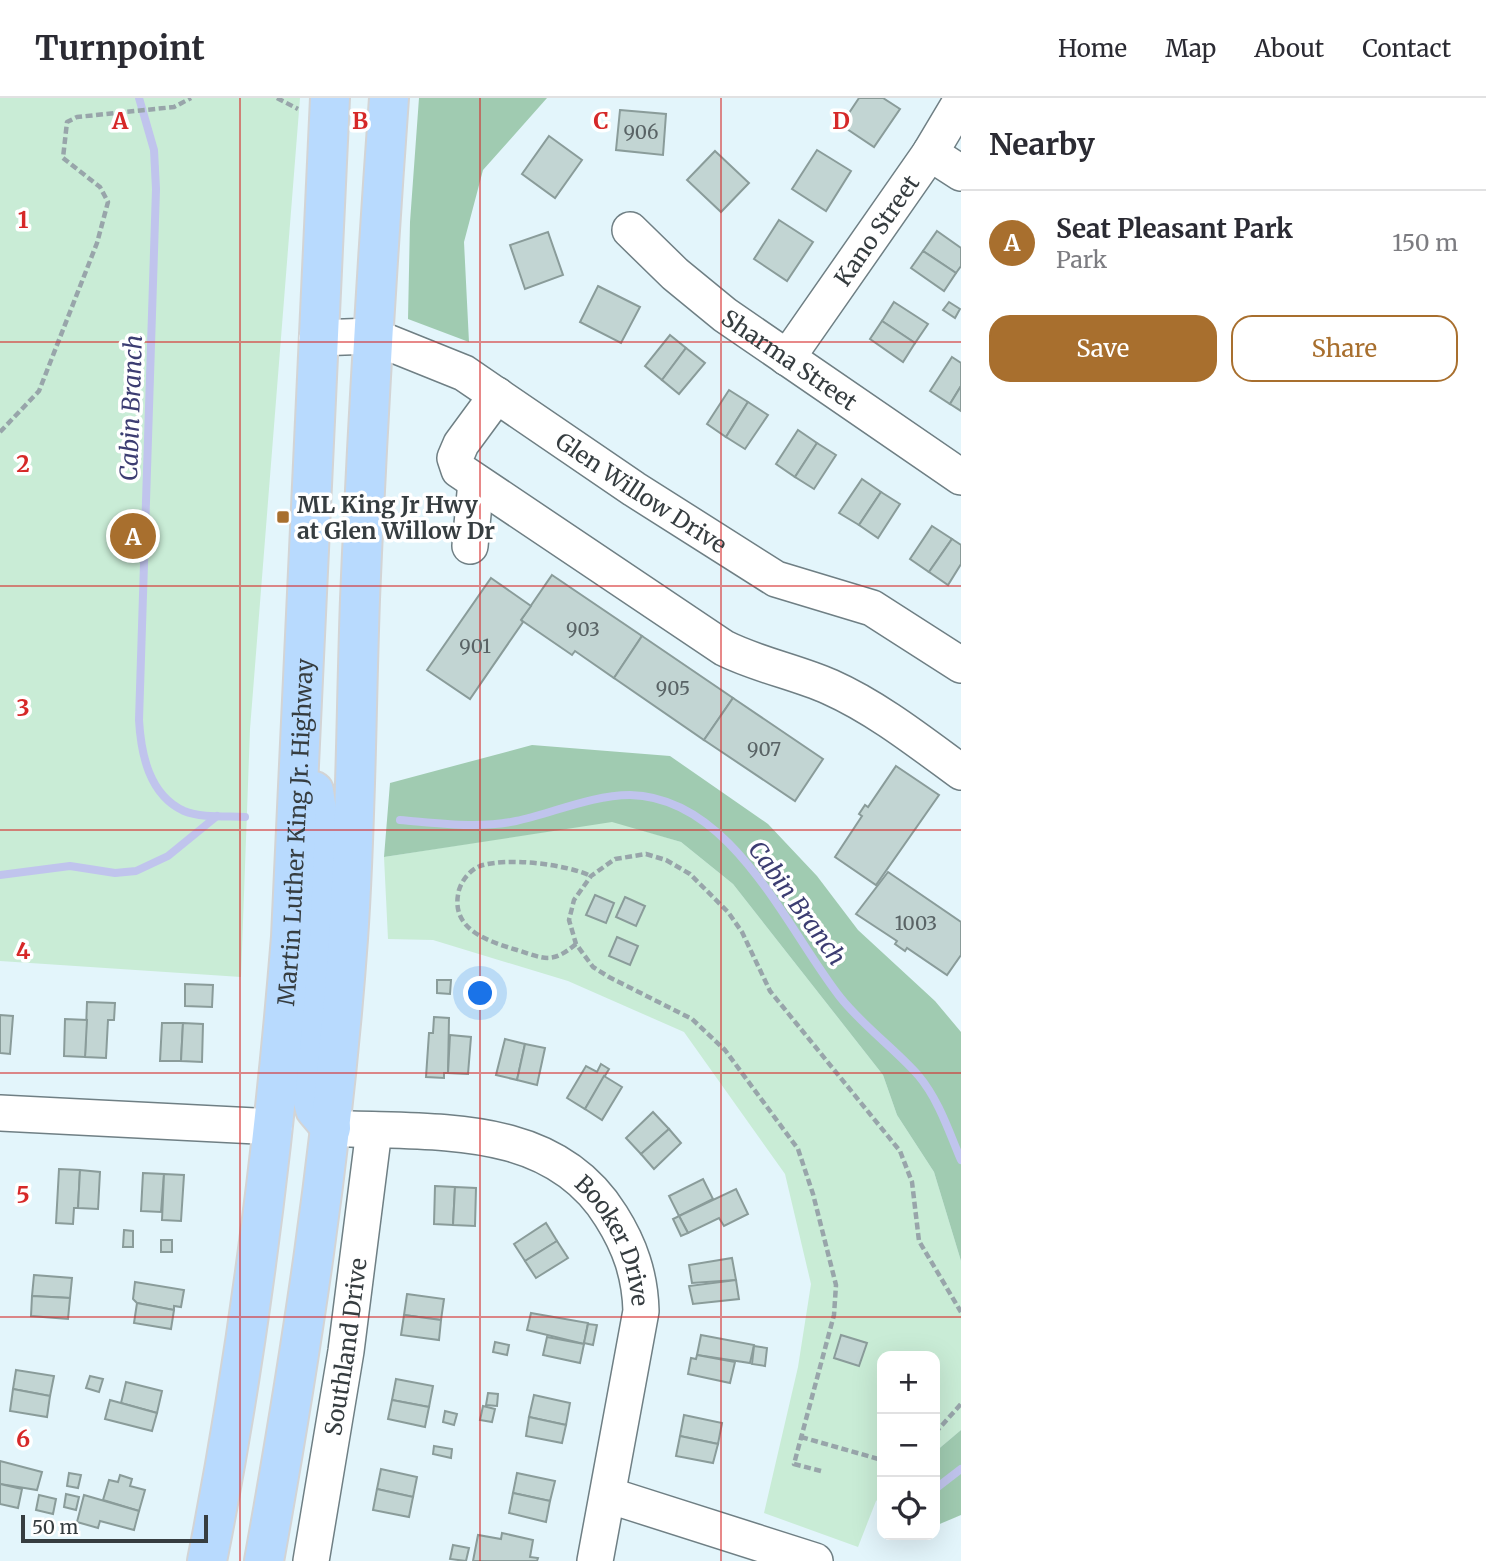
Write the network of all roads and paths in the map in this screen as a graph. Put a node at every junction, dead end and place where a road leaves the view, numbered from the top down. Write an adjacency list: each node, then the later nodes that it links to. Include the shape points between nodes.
1 (191, 98): 12 (path, via 174,107 77,117 67,122 63,158 100,187 108,202 97,243 39,391)
2 (330, 98): 9 (main road, Martin Luther King Jr. Highway)
3 (389, 98): 8 (main road)
4 (961, 102): 5 (street, Kano Street)
5 (930, 153): 6 (street); 10 (street, Kano Street)
6 (961, 173)
7 (630, 230): 10 (street, Sharma Street, via 699,296)
8 (372, 336): 9 (street, Glen Willow Drive); 11 (street, Glen Willow Drive, via 464,373); 23 (main road, via 348,936)
9 (317, 338): 17 (main road, Martin Luther King Jr. Highway)
10 (787, 358): 13 (street, Sharma Street)
11 (497, 396): 14 (street, via 455,458 459,470); 16 (street, Glen Willow Drive, via 776,579 872,608)
12 (0, 432)
13 (961, 477)
14 (476, 482): 15 (street); 18 (street, via 724,648 833,688)
15 (470, 546)
16 (961, 665)
17 (298, 761): 22 (main road, Martin Luther King Jr. Highway, via 291,937); 23 (main road, via 314,790 321,836 308,1083 315,1109)
18 (961, 772)
19 (590, 876): 20 (path, via 574,900 569,920); 20 (path, via 573,868 526,863 480,866 461,884 456,901 463,924 483,940 544,959 555,959); 25 (path, via 615,859 646,854 690,874 728,912 743,932 770,991 900,1151 912,1182 919,1241)
20 (576, 944): 29 (path, via 593,967 692,1019 717,1042 798,1149 836,1285 834,1315)
21 (0, 1114): 22 (street)
22 (274, 1127): 27 (main road, via 291,1131 306,1151 279,1368 280,1408); 33 (main road, Martin Luther King Jr. Highway, via 246,1342)
23 (331, 1128): 24 (street, Booker Drive); 27 (main road)
24 (374, 1130): 32 (street, Booker Drive, via 466,1134 525,1146 576,1175 608,1211 633,1258 641,1311); 35 (street, Southland Drive, via 346,1351)
25 (961, 1312)
26 (961, 1405): 28 (path)
27 (287, 1423): 34 (main road)
28 (940, 1428)
29 (801, 1437): 30 (path); 31 (path, via 794,1464)
30 (877, 1459)
31 (821, 1471)
32 (608, 1495): 36 (street, Booker Drive); 37 (street)
33 (207, 1561)
34 (264, 1561)
35 (311, 1561)
36 (595, 1561)
37 (816, 1561)

